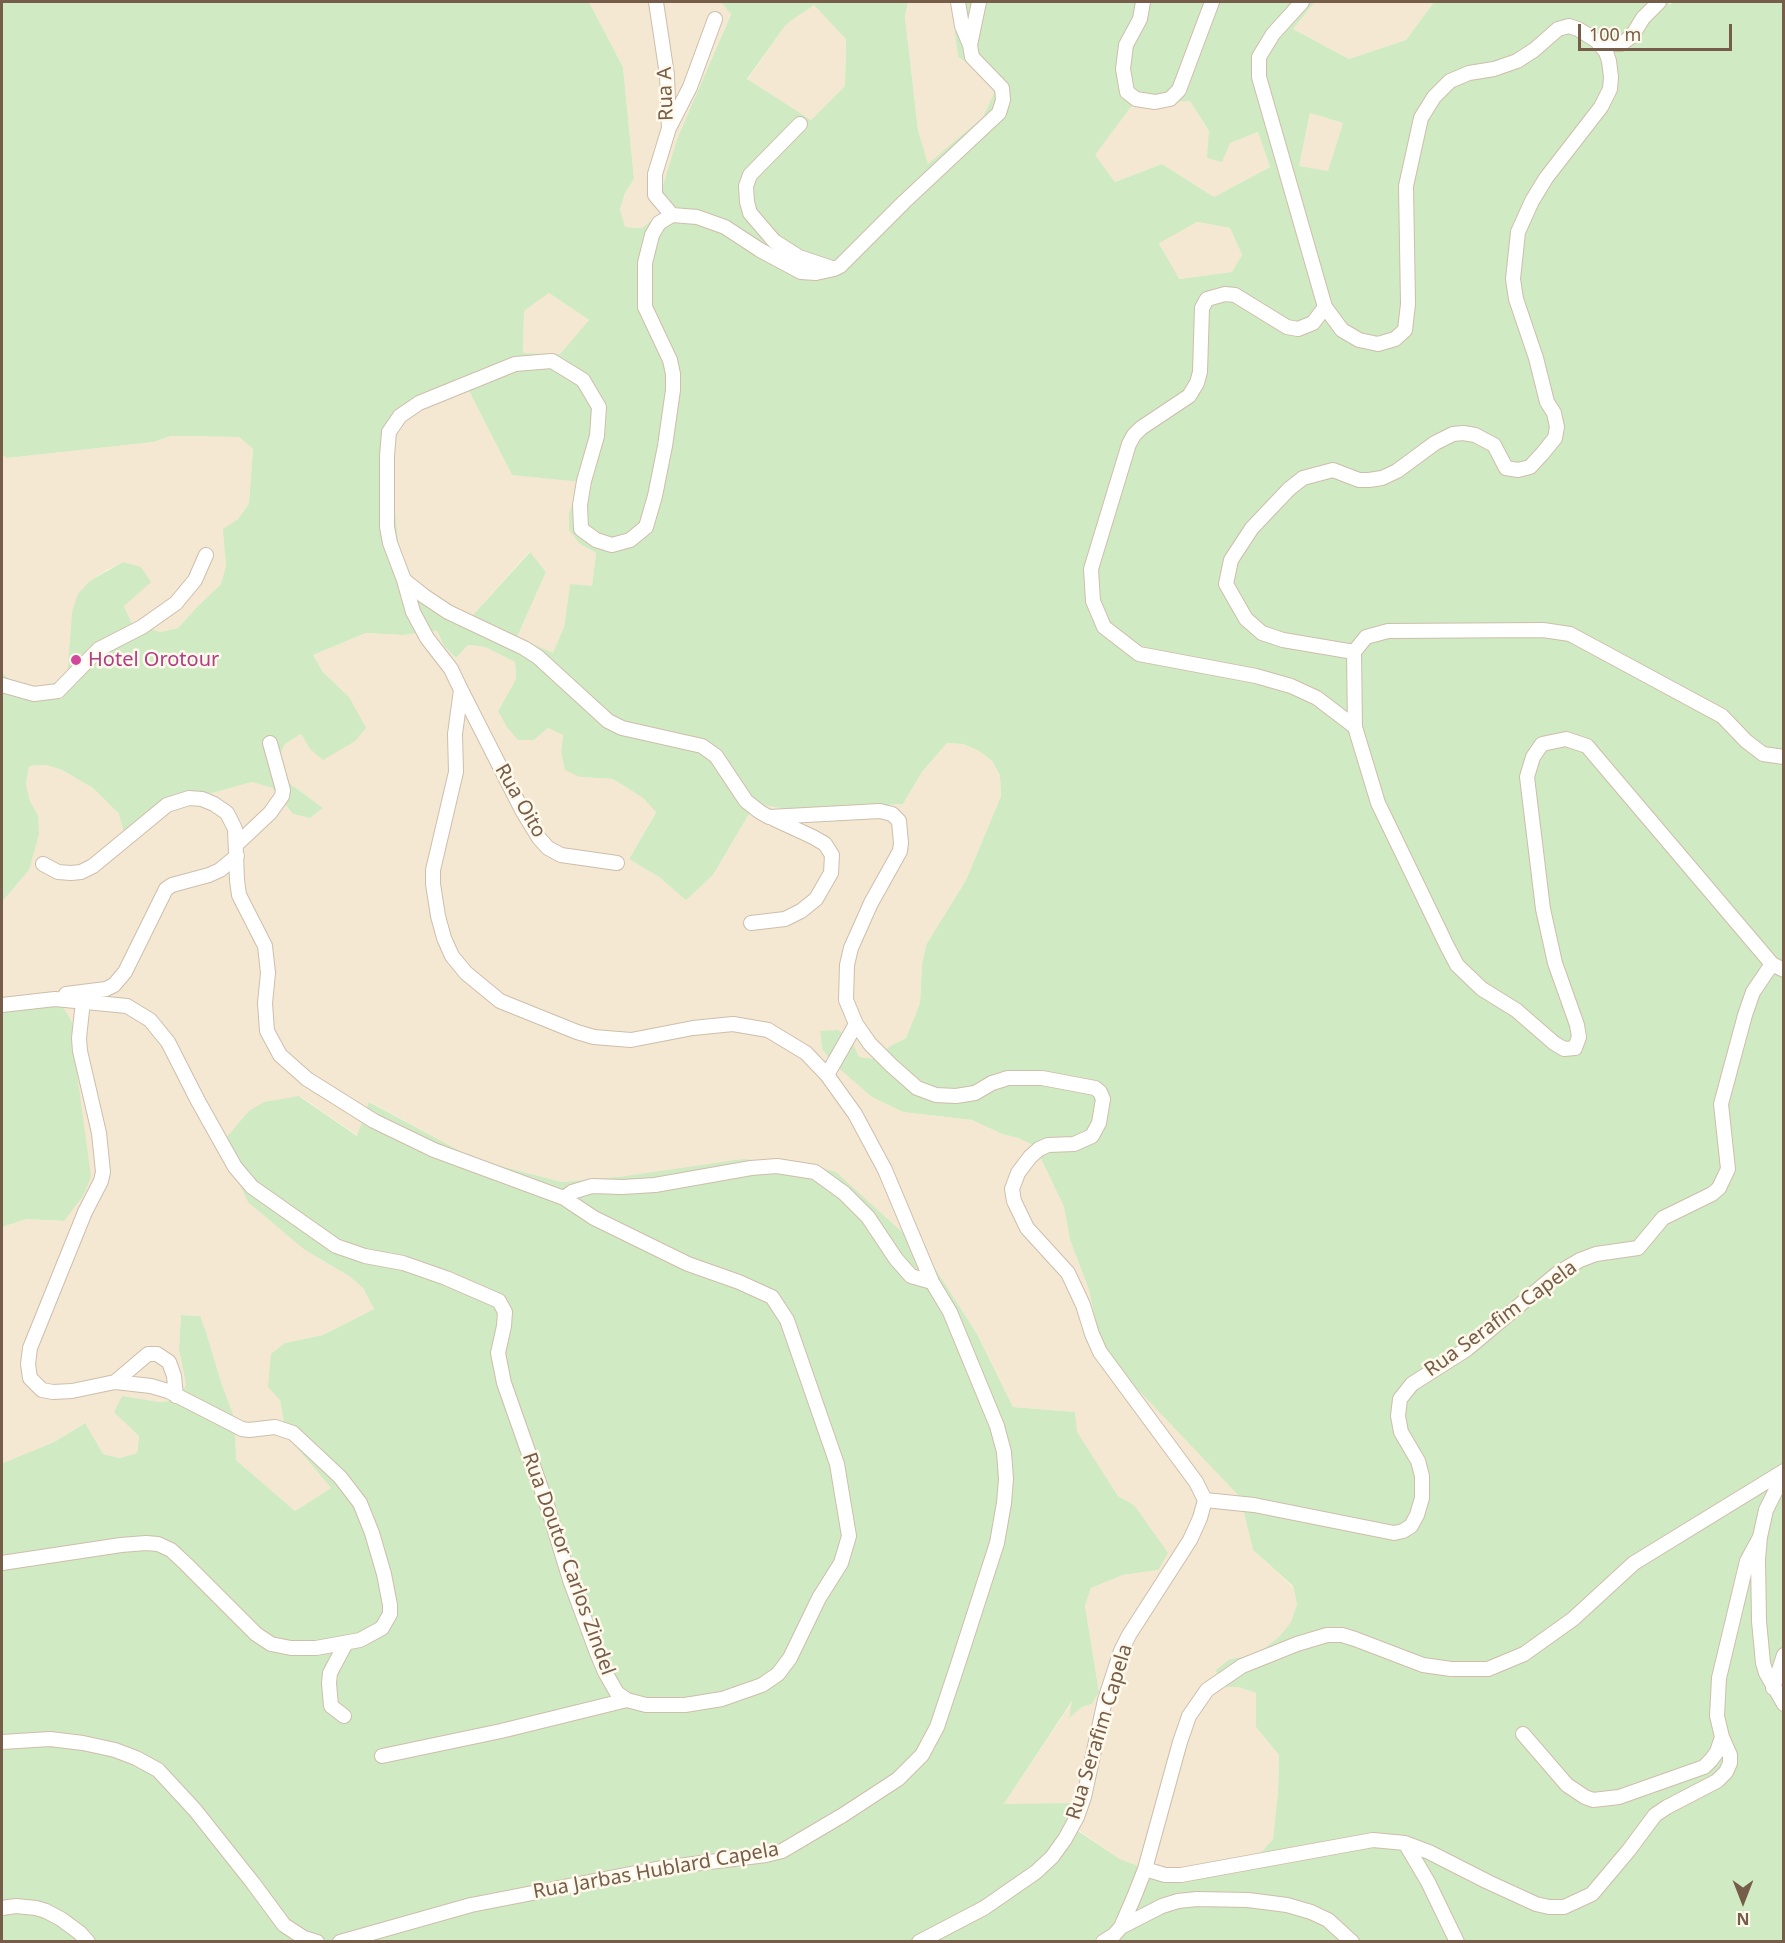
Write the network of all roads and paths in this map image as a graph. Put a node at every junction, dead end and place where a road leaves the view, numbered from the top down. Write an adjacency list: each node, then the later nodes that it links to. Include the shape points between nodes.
1 (656, 2): 12 (street, Rua A, via 667,75)
2 (958, 2): 10 (street)
3 (979, 2): 10 (street)
4 (1143, 2): 5 (street, via 1140,19 1126,45 1123,69 1126,92 1136,99 1155,102 1170,99 1179,90)
5 (1212, 2)
6 (1302, 2): 15 (street, via 1273,34 1260,57 1258,77)
7 (1659, 2): 9 (street, via 1621,44)
8 (715, 19): 12 (street, via 690,87)
9 (1599, 44): 15 (street, via 1569,26 1558,29 1517,61 1450,81 1421,118 1406,186 1406,330 1395,339 1378,344 1359,340 1342,330); 18 (street, via 1610,61 1610,90 1601,108 1546,178 1518,232 1513,279 1516,299 1547,402 1554,413 1555,438 1530,467 1518,470 1506,468 1494,446 1463,433 1435,443 1382,478 1359,480 1333,470 1303,478 1252,528 1231,560 1226,584 1246,619 1262,633)
10 (970, 45): 14 (street, via 972,57 1002,88 999,113)
11 (800, 124): 14 (street, via 750,175 747,202 750,213 774,241 799,257)
12 (669, 128): 13 (street, Rua A, via 654,174 654,195)
13 (672, 215): 14 (street, via 697,217 725,227 801,272); 17 (street, Rua Oito, via 659,223 645,263 645,307 673,374 665,447 646,527 630,540 612,544 596,540 581,529 580,505 597,436 599,407 583,380 552,361 515,364 419,403 400,416 390,432 387,527)
14 (834, 269)
15 (1325, 307): 21 (street, via 1313,323 1298,329 1287,327 1236,296 1225,294 1207,299 1202,308 1197,383 1189,396 1141,428 1130,444 1091,569 1093,601 1104,627 1139,654 1291,686 1317,698)
16 (206, 555): 19 (street, via 195,580 176,603 142,627 99,649 58,691 34,694)
17 (404, 580): 20 (street, Rua Oito, via 422,630 451,669); 24 (street, via 448,612 538,657 622,728 710,751 746,801)
18 (1354, 652): 21 (street); 23 (street, via 1366,637 1388,631 1544,630 1569,634 1722,716 1763,754)
19 (2, 685)
20 (461, 690): 26 (street, Rua Oito, via 522,810 548,848 561,855); 34 (street, Rua Jarbas Hublard Capela, via 455,734 456,772 433,884 444,938 466,974 500,1000 594,1037 631,1040 733,1024 768,1030 806,1053)
21 (1355, 727): 29 (street, via 1378,803 1457,965 1482,989 1516,1010 1564,1049 1575,1048 1579,1037 1555,963 1543,909 1527,777 1542,744 1566,739 1587,746)
22 (270, 744): 25 (street, via 282,796)
23 (1784, 757)
24 (770, 817): 28 (street, via 825,844 832,855 831,873 816,899 801,911 785,919); 33 (street, via 880,811 899,821 900,851 871,903 847,965 846,1000)
25 (237, 850): 27 (street, via 235,829 226,813 202,799 189,798 167,805 81,872 58,872); 30 (street, via 220,870 166,889 125,972 114,985); 35 (street, via 239,895 265,946 267,1031 280,1055 374,1120 434,1150)
26 (618, 863)
27 (43, 864)
28 (751, 923)
29 (1778, 967): 40 (street, Rua Serafim Capela, via 1753,992 1720,1104 1728,1169 1719,1188 1663,1218 1638,1248 1596,1254 1558,1273 1467,1349 1412,1384 1400,1399 1401,1432 1419,1461 1422,1476 1422,1498 1411,1526 1403,1532 1383,1532 1254,1505)
30 (55, 999): 31 (street); 32 (street)
31 (83, 1001): 37 (street, via 80,1051 99,1133 103,1172 30,1348 28,1364 30,1378 42,1390 72,1391); 46 (street, Rua Doutor Carlos Zindel, via 127,1006 150,1020 168,1042 235,1167 252,1187 336,1246 403,1263 499,1301 505,1312 498,1353 504,1383 597,1653 618,1693)
32 (2, 1005)
33 (856, 1024): 34 (street); 40 (street, via 891,1065 918,1088 936,1095 975,1093 1008,1078 1041,1078 1100,1092 1103,1099 1099,1123 1092,1136 1074,1144 1053,1144 1030,1156 1012,1189 1014,1201 1027,1228 1068,1273 1101,1352)
34 (827, 1075): 36 (street, Rua Jarbas Hublard Capela, via 855,1114 885,1170)
35 (564, 1198): 36 (street, via 592,1186 655,1185 751,1168 777,1166 815,1172 868,1217 911,1276); 46 (street, via 594,1218 688,1264 772,1297 787,1320 837,1464 849,1536 841,1563 790,1658 770,1680 722,1699 685,1705 646,1705)
36 (932, 1282): 59 (street, Rua Jarbas Hublard Capela, via 950,1312 997,1426 1006,1479 997,1543 937,1727 922,1755 898,1779 782,1851 661,1868 471,1905)
37 (115, 1382): 38 (street, via 150,1386); 38 (street, via 148,1354 157,1354 170,1362)
38 (176, 1396): 43 (street, via 242,1429 276,1427 292,1433 340,1477 360,1503 384,1574 390,1614 382,1629 372,1636)
39 (1784, 1473): 41 (street, via 1766,1510); 54 (street, via 1634,1563 1574,1619 1524,1654 1488,1669 1423,1665 1342,1635 1297,1644 1242,1666 1207,1690 1189,1716)
40 (1205, 1500): 60 (street, Rua Serafim Capela, via 1190,1540 1121,1651 1105,1701 1084,1797 1065,1839 1053,1857 1027,1878 984,1908)
41 (1760, 1537): 45 (street, via 1760,1641); 50 (street, via 1747,1561 1719,1678 1717,1716)
42 (2, 1563): 43 (street, via 121,1545 158,1544 171,1550 271,1644 291,1648)
43 (346, 1643): 48 (street, via 329,1683 332,1706)
44 (1784, 1655): 45 (street)
45 (1773, 1688): 47 (street)
46 (627, 1700): 52 (street)
47 (1784, 1704)
48 (344, 1716)
49 (1523, 1734): 50 (street, via 1567,1785 1593,1800 1619,1797 1704,1767 1717,1752)
50 (1722, 1737): 53 (street, via 1730,1755 1726,1772 1717,1781 1655,1815 1602,1885 1564,1907 1536,1904)
51 (2, 1742): 58 (street, via 50,1739 83,1743 115,1750 158,1770 202,1819 284,1925)
52 (382, 1756)
53 (1405, 1843): 54 (street, via 1373,1840 1181,1875); 63 (street)
54 (1145, 1869): 56 (street)
55 (2, 1908): 57 (street, via 46,1911)
56 (1120, 1927): 61 (street); 62 (street, via 1178,1901 1248,1900 1311,1912 1328,1920)
57 (88, 1941)
58 (317, 1941)
59 (340, 1941)
60 (919, 1941)
61 (1104, 1941)
62 (1352, 1941)
63 (1457, 1941)

